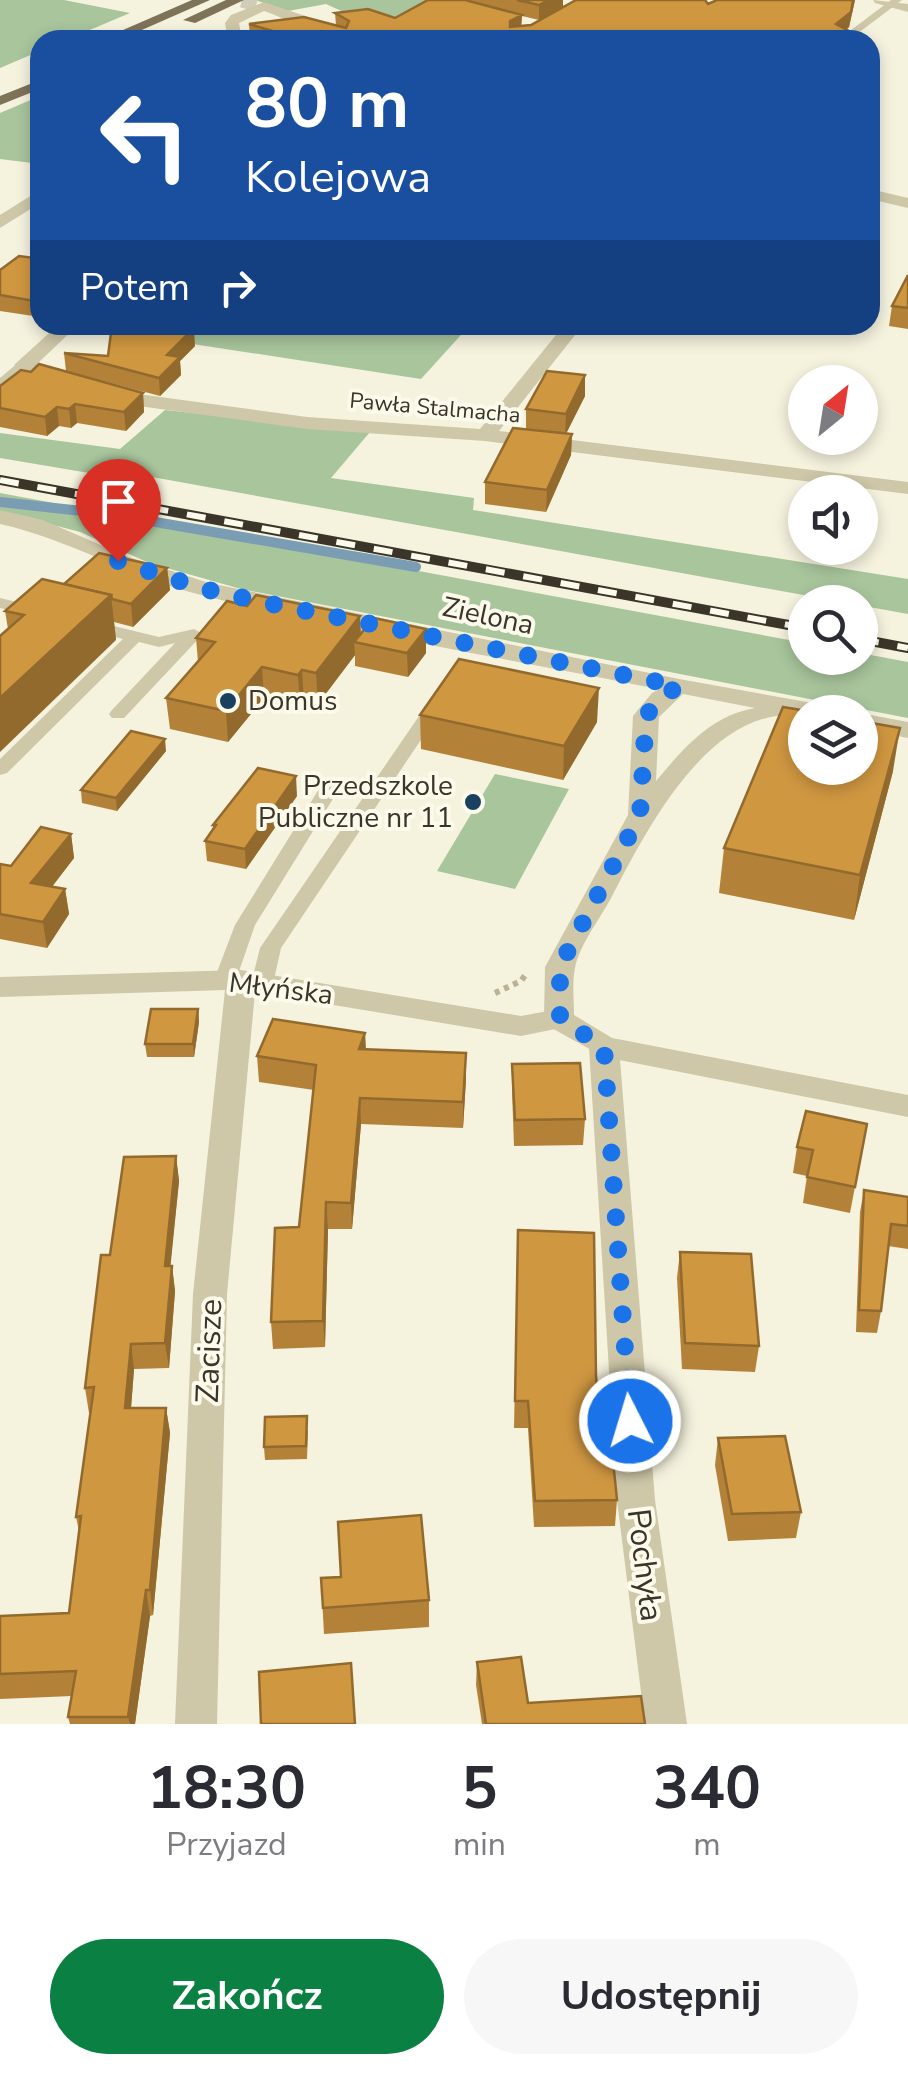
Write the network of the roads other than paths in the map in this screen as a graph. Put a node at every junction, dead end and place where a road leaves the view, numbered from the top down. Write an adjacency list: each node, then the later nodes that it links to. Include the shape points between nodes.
1 (203, 0): 5 (main road)
2 (238, 0): 6 (main road)
3 (889, 1): 4 (street); 9 (lane)
4 (908, 8)
5 (132, 30)
6 (167, 30)
7 (233, 30): 8 (street, via 236,18 264,6)
8 (323, 30)
9 (856, 30)
10 (30, 72): 11 (main road)
11 (0, 85)
12 (30, 88): 13 (main road)
13 (0, 100)
14 (880, 196): 16 (street)
15 (30, 202): 17 (street)
16 (908, 203)
17 (19, 210): 18 (lane); 19 (street)
18 (0, 215)
19 (0, 223)
20 (58, 335): 22 (street)
21 (566, 335): 24 (street)
22 (24, 366): 23 (lane); 24 (street, Pawła Stalmacha, via 71,386 169,406)
23 (0, 384)
24 (486, 435): 25 (street, Pawła Stalmacha)
25 (908, 488)
26 (0, 517): 27 (street, Zielona, via 35,524 142,570)
27 (262, 602): 29 (lane); 31 (street, Zielona)
28 (0, 603): 30 (lane)
29 (211, 626): 30 (lane, via 159,642); 35 (lane)
30 (136, 636): 39 (lane)
31 (690, 688): 33 (street, Zielona); 38 (street, via 713,717); 41 (street, via 660,698 646,716)
32 (445, 690): 42 (lane)
33 (788, 707)
34 (788, 712): 38 (street, via 746,716)
35 (118, 714)
36 (878, 724): 37 (street)
37 (908, 730)
38 (707, 739): 41 (street)
39 (0, 769)
40 (329, 790): 42 (lane, via 245,925)
41 (640, 815): 44 (street, via 560,966)
42 (243, 981): 43 (street, Młyńska); 44 (street, Młyńska, via 521,1026); 47 (street, Zacisze, via 210,1294)
43 (0, 987)
44 (560, 1019): 45 (street)
45 (604, 1047): 46 (street); 48 (street, Pochyła, via 636,1500)
46 (908, 1106)
47 (196, 1724)
48 (666, 1724)

